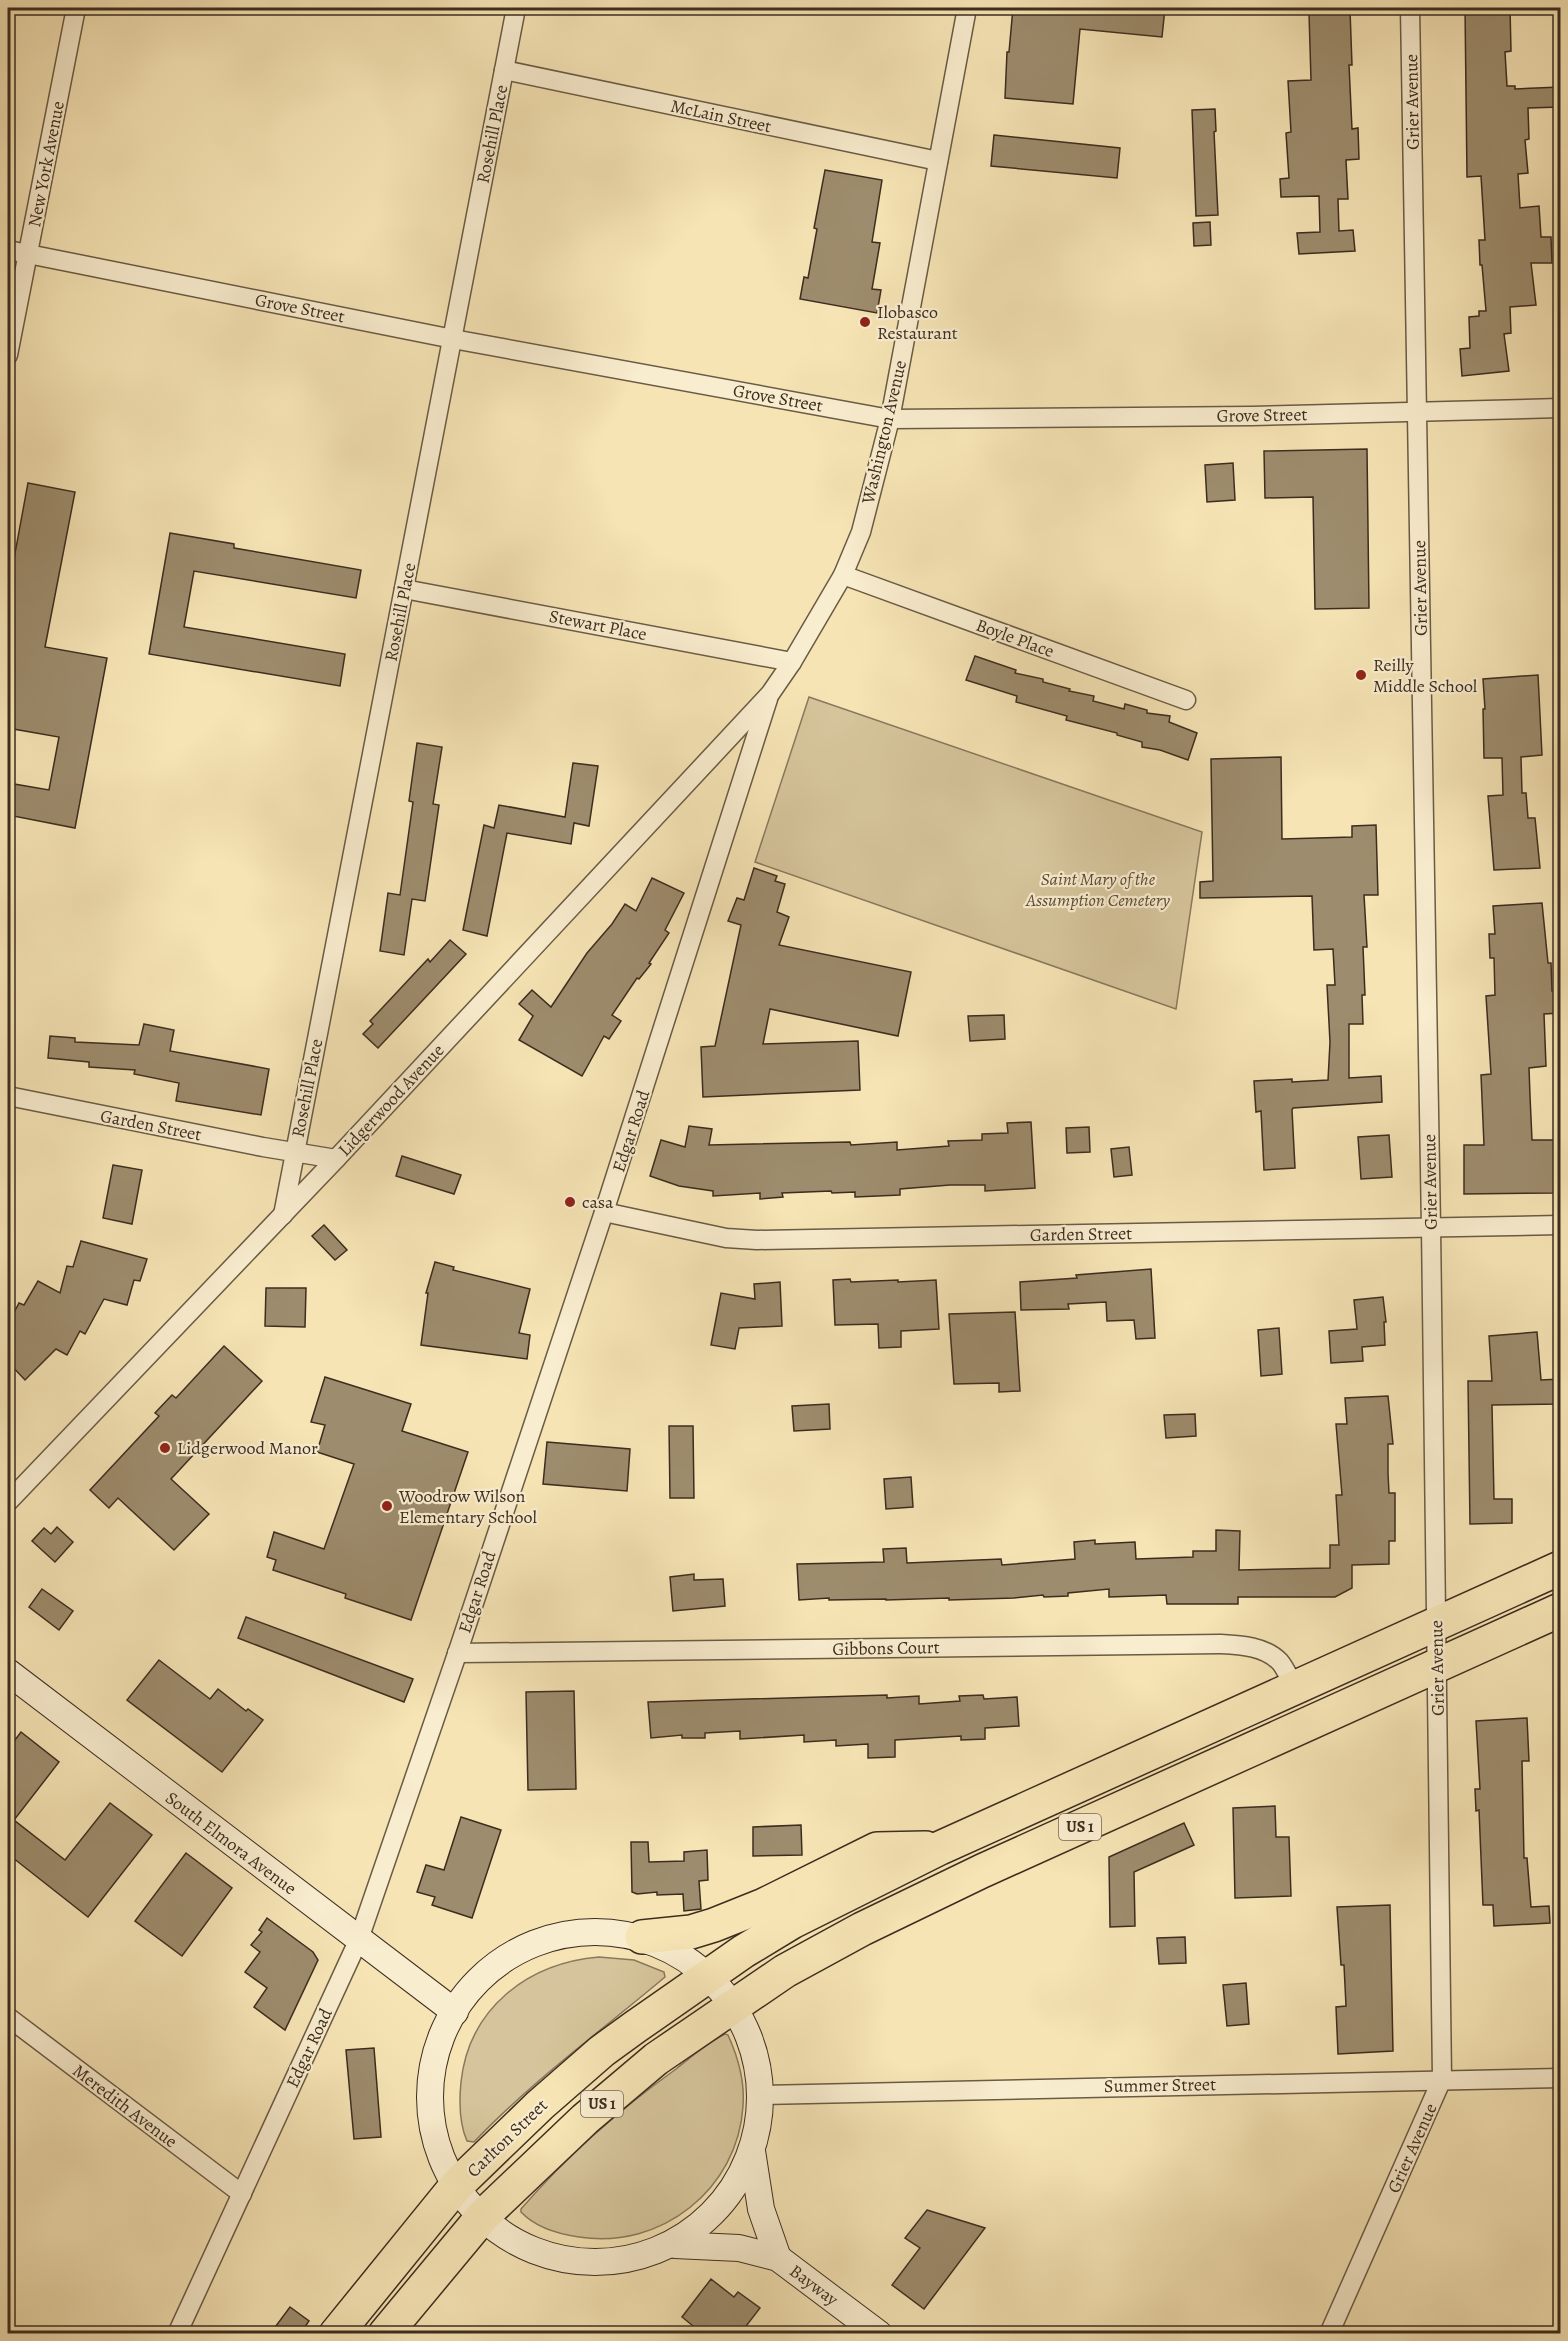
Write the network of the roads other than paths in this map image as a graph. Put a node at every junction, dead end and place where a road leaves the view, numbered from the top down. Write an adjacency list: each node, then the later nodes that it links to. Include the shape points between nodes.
1 (76, 8): 8 (street, New York Avenue)
2 (516, 8): 5 (street, Rosehill Place)
3 (966, 8): 6 (street, Washington Avenue)
4 (1410, 8): 12 (street, Grier Avenue)
5 (504, 70): 6 (street, McLain Street); 9 (street, Rosehill Place)
6 (938, 161): 13 (street, Washington Avenue)
7 (8, 250): 8 (street, Grove Street)
8 (29, 254): 9 (street, Grove Street); 10 (street, New York Avenue)
9 (453, 339): 13 (street, Grove Street); 15 (street, Rosehill Place)
10 (8, 355)
11 (1560, 408): 12 (street, Grove Street)
12 (1417, 410): 13 (street, Grove Street, via 1252,416); 25 (street, Grier Avenue)
13 (890, 419): 14 (street, Washington Avenue, via 861,532)
14 (843, 575): 16 (street, Washington Avenue); 18 (street, Boyle Place)
15 (404, 589): 16 (street, Stewart Place); 20 (street, Rosehill Place)
16 (792, 662): 17 (street, Washington Avenue)
17 (770, 694): 21 (street, Lidgerwood Avenue); 22 (street, Edgar Road)
18 (1186, 700)
19 (8, 1096): 20 (street, Garden Street)
20 (295, 1153): 21 (street, Garden Street); 23 (street, Rosehill Place)
21 (336, 1159): 23 (street, Lidgerwood Avenue)
22 (604, 1212): 25 (street, Garden Street, via 726,1238 757,1240); 30 (street, Edgar Road)
23 (283, 1215): 26 (street, Lidgerwood Avenue)
24 (1560, 1225): 25 (street, Garden Street)
25 (1431, 1227): 29 (street, Grier Avenue)
26 (8, 1502)
27 (1560, 1569): 29 (highway, US 1)
28 (1560, 1610): 31 (highway, US 1)
29 (1436, 1624): 31 (street, Grier Avenue); 33 (highway, US 1)
30 (457, 1653): 33 (street, Gibbons Court, via 1220,1644 1245,1646 1273,1656); 36 (street, Edgar Road)
31 (1437, 1667): 38 (highway, US 1, via 972,1875 815,1954); 42 (street, Grier Avenue)
32 (8, 1672): 36 (main road, South Elmora Avenue)
33 (1294, 1688): 34 (highway, US 1)
34 (940, 1848): 35 (highway, via 877,1850 725,1921 691,1932); 37 (highway, US 1, via 792,1922)
35 (642, 1937): 37 (main road, via 675,1951); 39 (main road, via 599,1931 540,1942 499,1966)
36 (359, 1939): 39 (main road, South Elmora Avenue); 46 (street, Edgar Road)
37 (708, 1974): 38 (main road); 45 (highway, Carlton Street, via 603,2051)
38 (733, 2005): 43 (main road, via 752,2050); 47 (highway, US 1, via 620,2088)
39 (455, 2012): 45 (main road, via 436,2046 427,2091 434,2146)
40 (8, 2017): 46 (street, Meredith Avenue)
41 (1560, 2078): 42 (street, Summer Street)
42 (1442, 2079): 43 (street, Summer Street); 54 (street, Grier Avenue)
43 (760, 2095): 44 (main road)
44 (752, 2150): 48 (main road, via 727,2202 708,2222); 49 (main road, Bayway, via 761,2209)
45 (456, 2186): 47 (main road); 51 (highway, Carlton Street)
46 (242, 2194): 50 (street, Edgar Road)
47 (483, 2216): 48 (main road, via 526,2246 583,2260 625,2260); 52 (highway, US 1)
48 (675, 2245): 49 (main road, Bayway, via 739,2248)
49 (778, 2258): 53 (main road, Bayway)
50 (177, 2334)
51 (336, 2334)
52 (385, 2334)
53 (879, 2334)
54 (1329, 2334)

